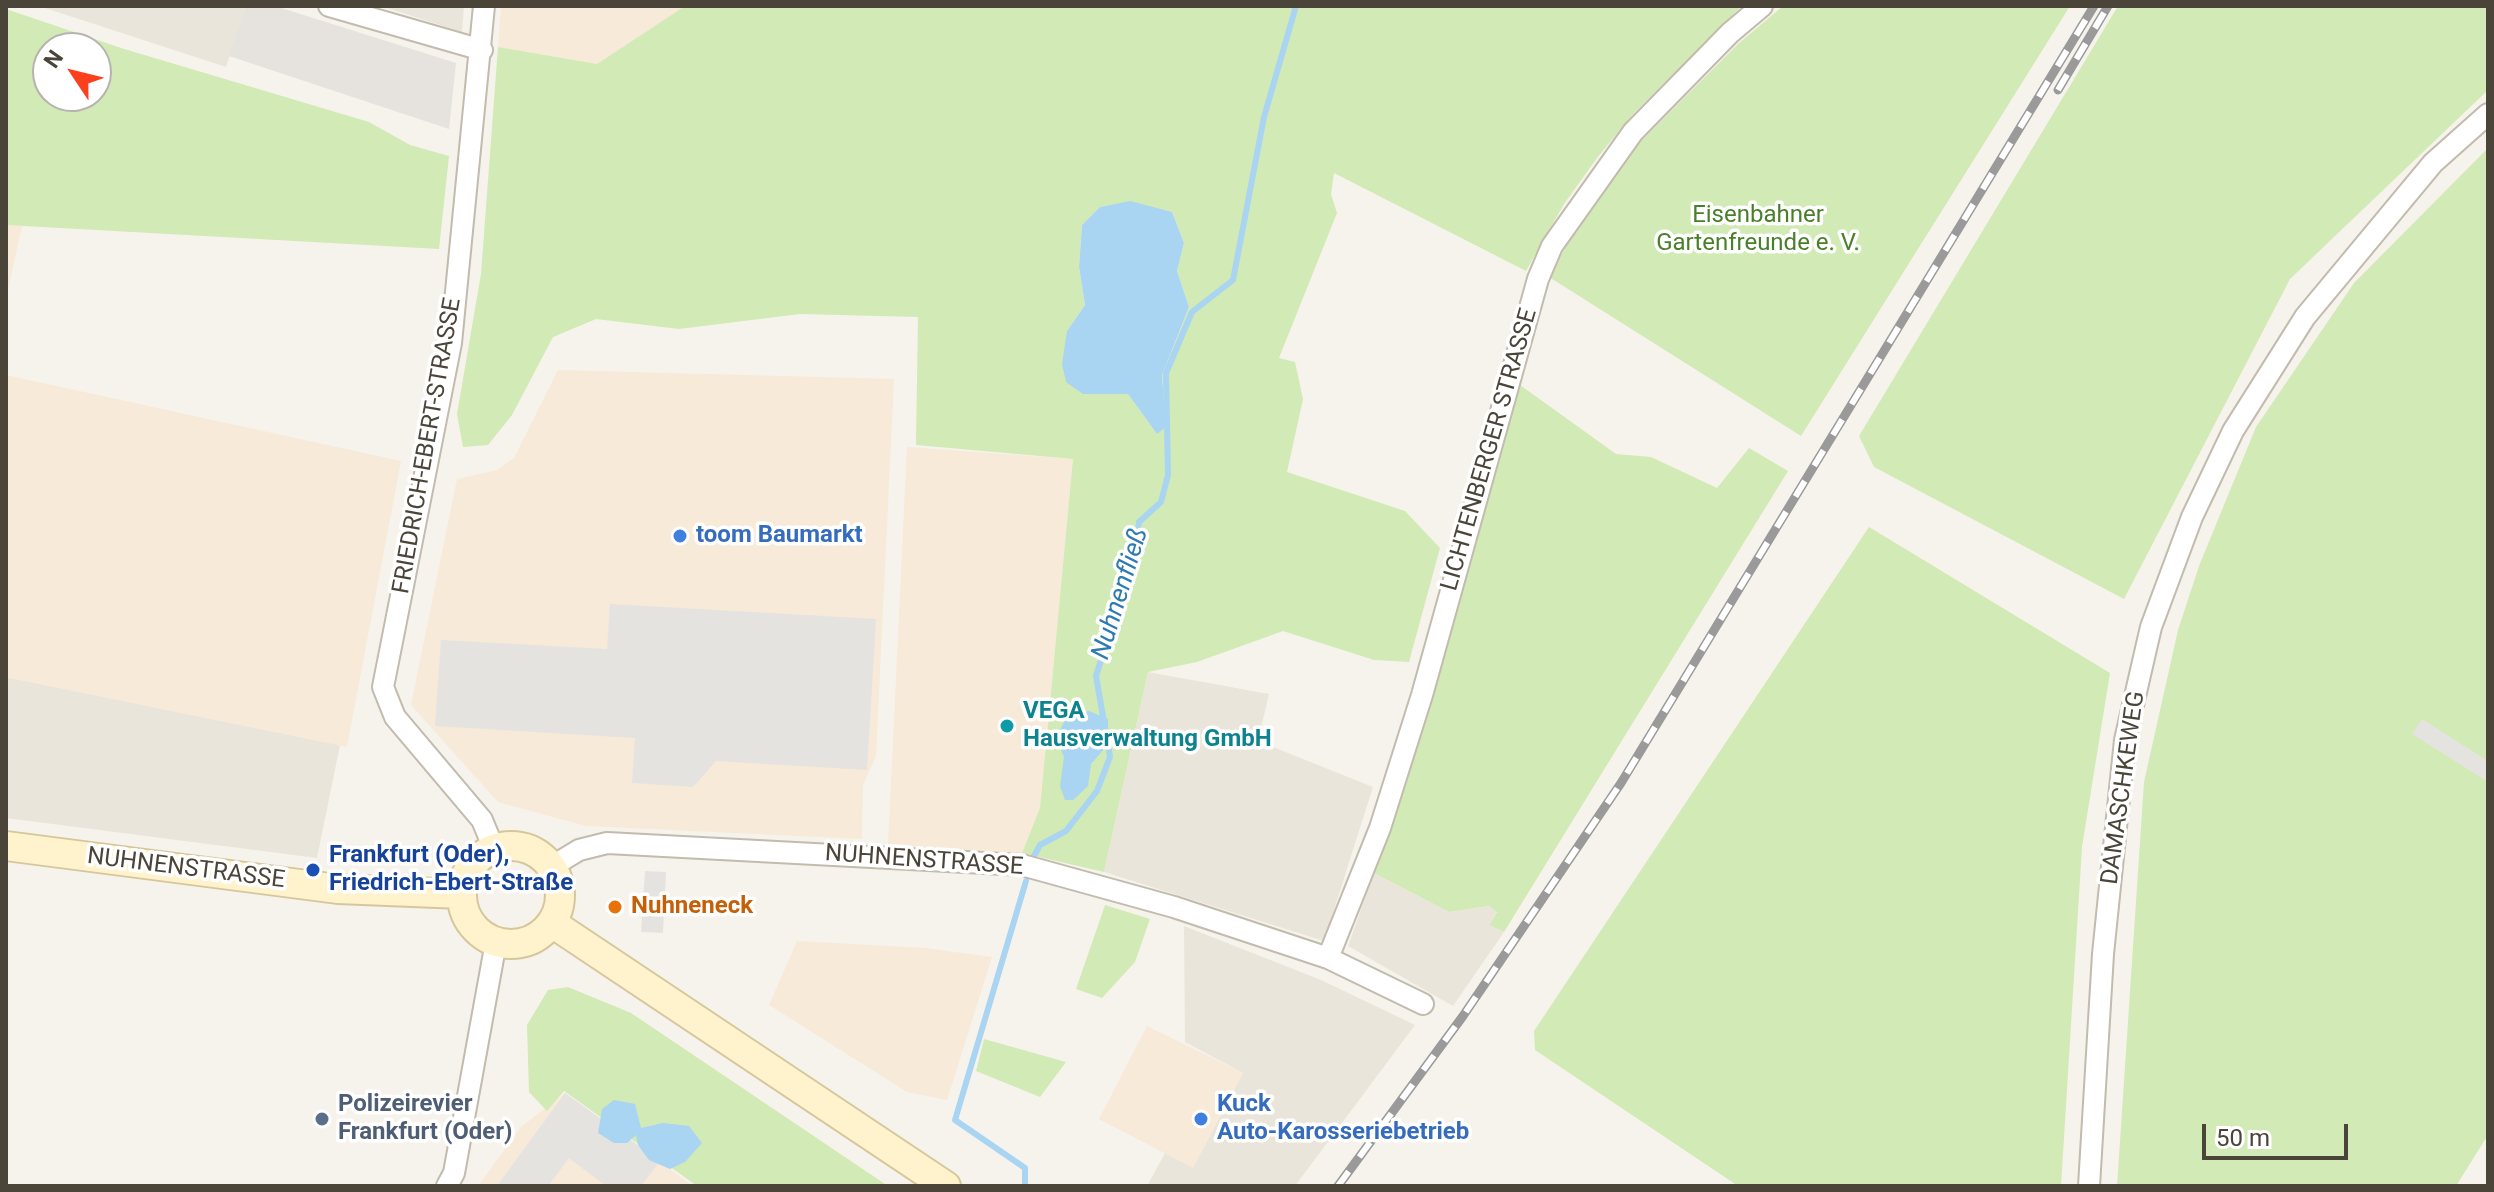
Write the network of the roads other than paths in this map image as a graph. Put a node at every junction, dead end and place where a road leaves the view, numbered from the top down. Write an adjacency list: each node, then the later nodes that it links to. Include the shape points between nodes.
1 (329, 6): 4 (street)
2 (484, 6): 4 (street, FRIEDRICH-EBERT-STRASSE)
3 (1762, 6): 12 (street, LICHTENBERGER STRASSE, via 1633,132 1552,246 1538,279 1380,828)
4 (482, 50): 7 (street, FRIEDRICH-EBERT-STRASSE, via 451,343 383,687 395,717 482,820)
5 (2488, 114): 16 (street, DAMASCHKEWEG, via 2433,163 2305,317 2233,431 2192,517 2151,627 2125,740 2103,954)
6 (6, 846): 9 (main road, NUHNENSTRASSE, via 338,889)
7 (494, 849): 8 (main road, via 526,848); 9 (main road, via 471,867)
8 (551, 867): 10 (main road, via 560,889); 12 (street, NUHNENSTRASSE, via 579,850 607,843 1022,865 1174,907)
9 (462, 894): 11 (main road, via 471,923)
10 (552, 923): 11 (main road, via 532,940); 15 (main road)
11 (496, 942): 14 (street, via 454,1173)
12 (1328, 958): 13 (street, NUHNENSTRASSE)
13 (1423, 1004)
14 (447, 1186)
15 (946, 1186)
16 (2089, 1186)

